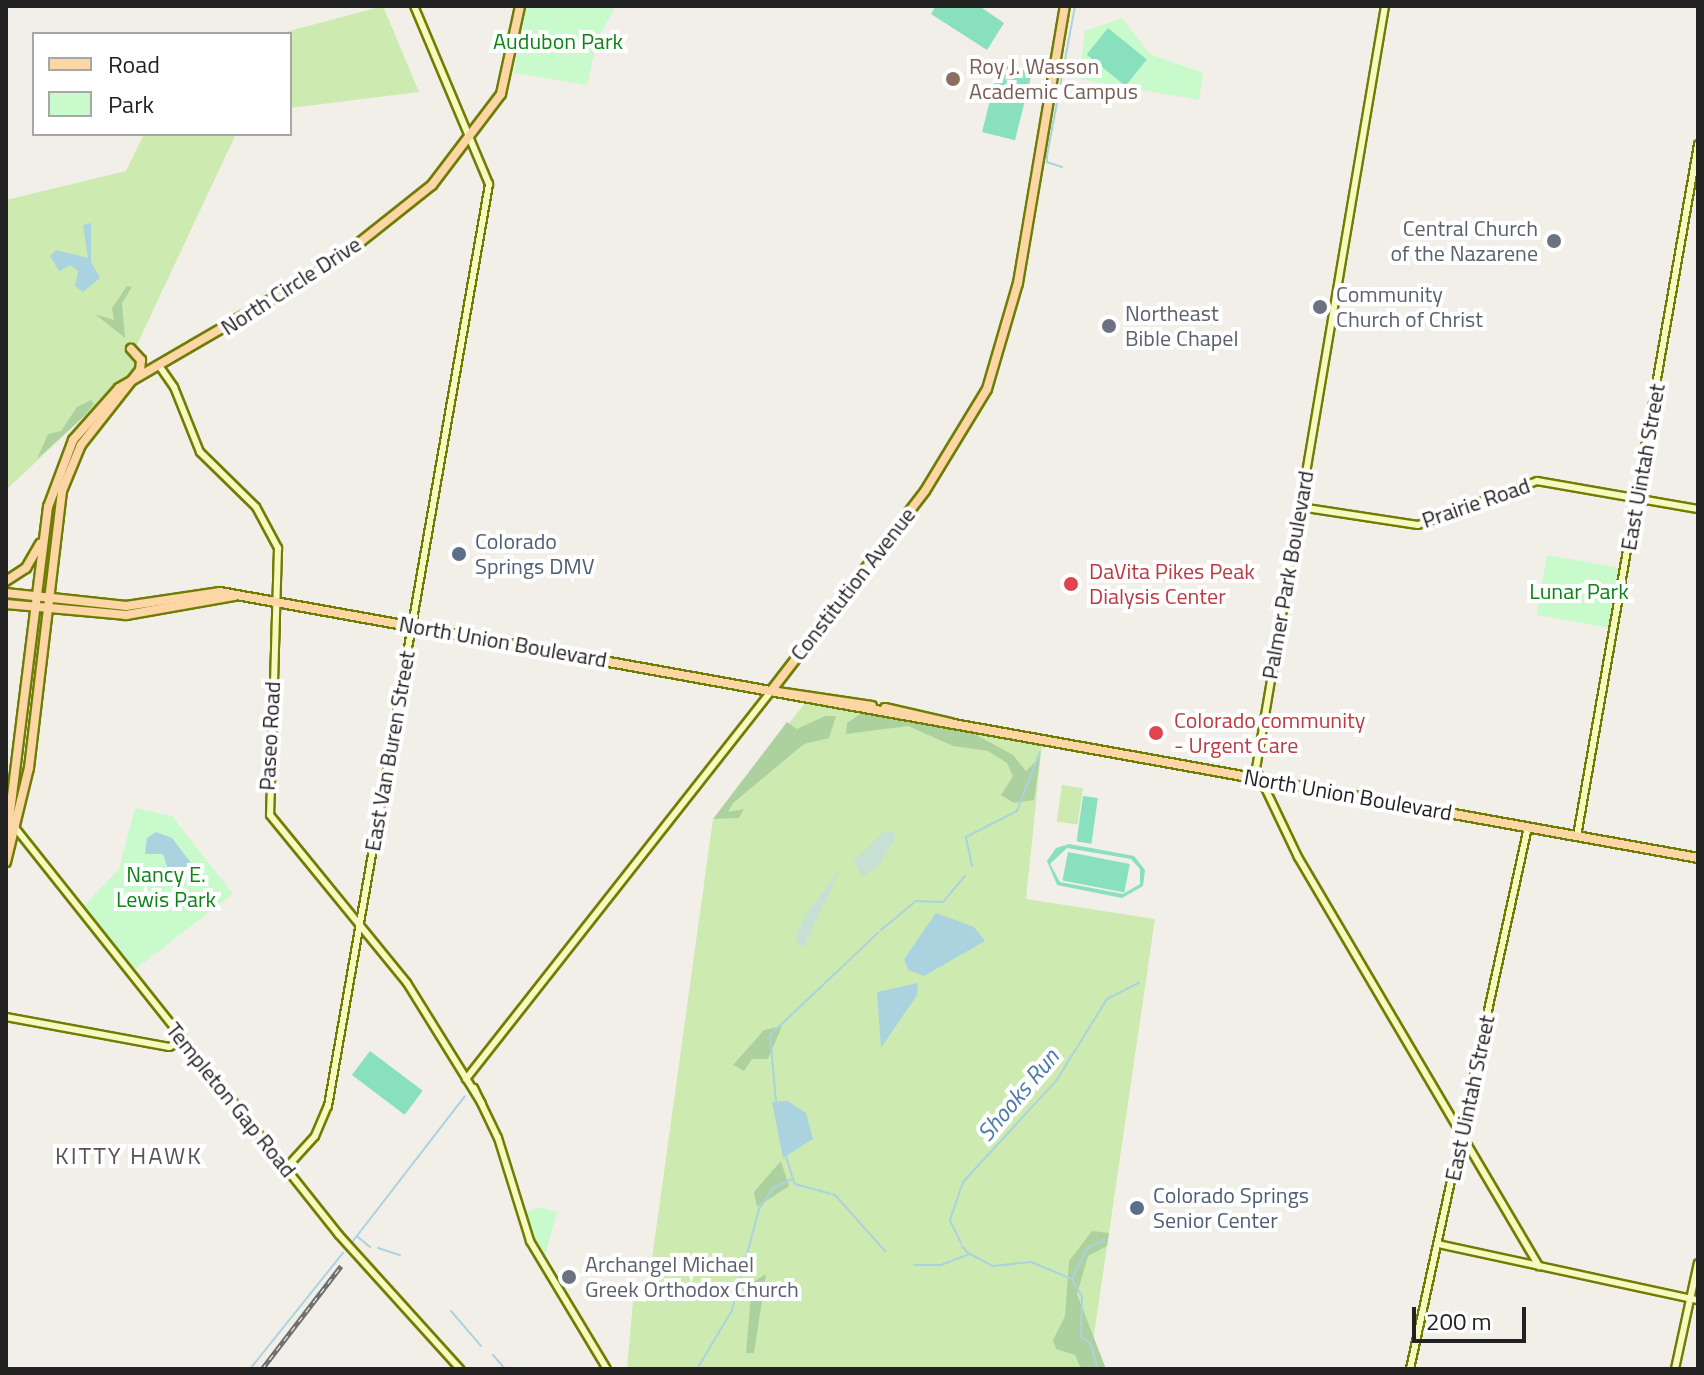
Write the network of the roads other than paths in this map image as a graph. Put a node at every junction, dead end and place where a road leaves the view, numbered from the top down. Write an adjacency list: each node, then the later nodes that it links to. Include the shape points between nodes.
1 (414, 6): 5 (main road, East Van Buren Street)
2 (520, 6): 5 (main road, North Circle Drive, via 505,85)
3 (1065, 6): 24 (main road, Constitution Avenue, via 1018,283 987,389 925,491)
4 (1385, 6): 11 (main road, Palmer Park Boulevard)
5 (471, 135): 8 (main road, North Circle Drive, via 427,190 334,263); 23 (main road, East Van Buren Street, via 489,184)
6 (1698, 145): 10 (main road, East Uintah Street)
7 (131, 349): 9 (main road, via 142,363)
8 (160, 367): 9 (main road, North Circle Drive); 19 (main road, Paseo Road, via 174,387 200,452 273,533 281,565)
9 (132, 384): 13 (main road, North Circle Drive, via 100,405 73,440 53,488); 18 (main road, North Circle Drive, via 87,435 68,472)
10 (1638, 498): 11 (main road, Prairie Road, via 1525,482 1412,525); 12 (main road, Prairie Road); 30 (main road, East Uintah Street)
11 (1300, 507): 26 (main road, Palmer Park Boulevard)
12 (1698, 509)
13 (45, 532): 14 (main road, via 32,561); 17 (main road, North Circle Drive)
14 (6, 581)
15 (6, 593): 17 (main road, North Union Boulevard)
16 (234, 596): 18 (main road, North Union Boulevard, via 220,592 126,606); 19 (main road, North Union Boulevard); 22 (main road, North Union Boulevard, via 142,615)
17 (36, 597): 18 (main road, North Union Boulevard); 21 (main road, North Circle Drive)
18 (47, 598): 22 (main road, North Circle Drive)
19 (280, 602): 23 (main road, North Union Boulevard); 34 (main road, Paseo Road, via 267,804 276,825)
20 (6, 604): 21 (main road, North Union Boulevard)
21 (35, 608): 22 (main road, North Union Boulevard); 25 (main road, North Circle Drive)
22 (45, 609): 28 (main road, North Circle Drive)
23 (412, 626): 24 (main road, North Union Boulevard); 34 (main road, East Van Buren Street)
24 (771, 691): 26 (main road, North Union Boulevard); 37 (main road, Constitution Avenue)
25 (18, 771): 27 (main road); 28 (main road)
26 (1257, 778): 29 (main road, North Union Boulevard); 44 (main road)
27 (6, 803)
28 (14, 827): 31 (main road); 33 (main road); 36 (main road, Templeton Gap Road)
29 (1528, 827): 30 (main road, North Union Boulevard); 43 (main road, East Uintah Street)
30 (1577, 836): 32 (main road, North Union Boulevard)
31 (6, 844)
32 (1698, 858)
33 (6, 862)
34 (359, 926): 39 (main road, Paseo Road, via 407,983); 46 (main road, East Van Buren Street, via 325,1116)
35 (6, 1017): 36 (main road, via 169,1047)
36 (184, 1040): 46 (main road, Templeton Gap Road)
37 (485, 1058): 38 (main road, Constitution Avenue); 39 (main road)
38 (480, 1065): 40 (main road, Constitution Avenue); 41 (main road, via 474,1082)
39 (462, 1070): 40 (main road, Paseo Road)
40 (466, 1079): 41 (main road, Paseo Road); 42 (main road, Paseo Road)
41 (479, 1094): 42 (main road, Paseo Road)
42 (482, 1104): 52 (main road, Paseo Road, via 533,1247)
43 (1467, 1112): 44 (main road); 45 (main road, East Uintah Street)
44 (1449, 1114): 45 (main road)
45 (1462, 1137): 47 (main road, East Uintah Street); 49 (main road)
46 (286, 1168): 51 (main road, Templeton Gap Road, via 363,1265)
47 (1438, 1244): 49 (main road); 53 (main road, East Uintah Street)
48 (1698, 1263): 50 (main road)
49 (1539, 1266): 50 (main road)
50 (1694, 1299): 54 (main road)
51 (460, 1369)
52 (607, 1369)
53 (1410, 1369)
54 (1675, 1369)

